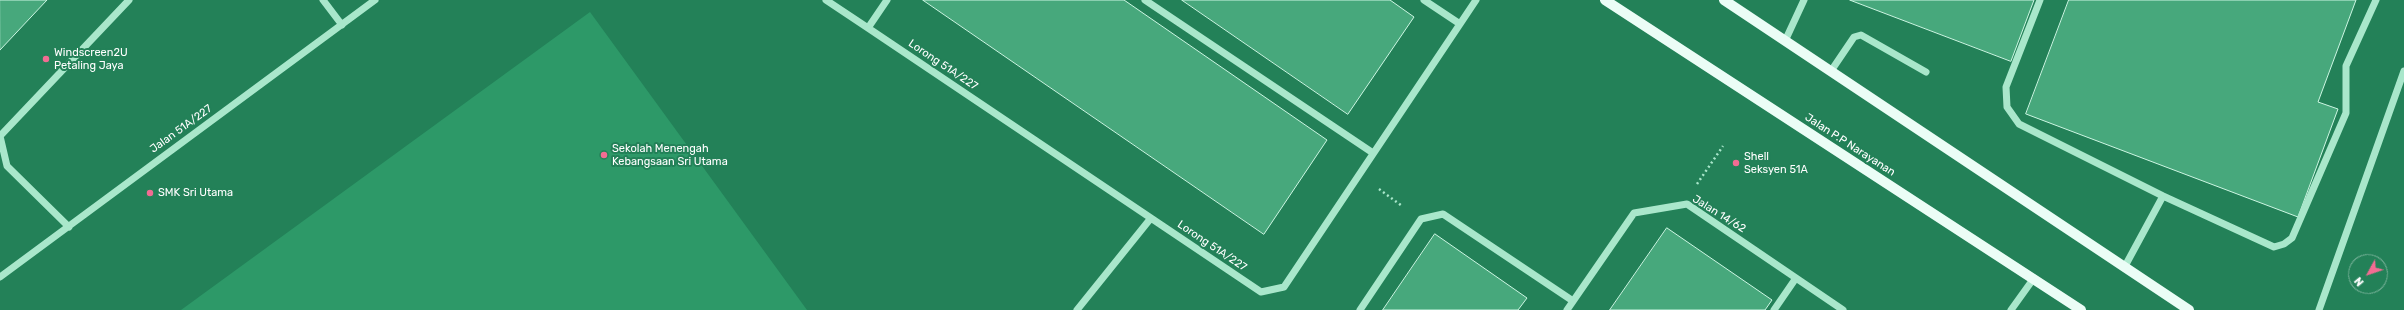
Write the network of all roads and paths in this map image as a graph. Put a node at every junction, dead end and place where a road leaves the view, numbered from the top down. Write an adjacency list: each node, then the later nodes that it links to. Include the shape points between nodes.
1 (129, 0): 28 (street, via 0,136 7,166)
2 (323, 0): 14 (street)
3 (375, 0): 14 (street, Jalan 51A/227)
4 (826, 0): 16 (street, Lorong 51A/227)
5 (887, 0): 16 (street)
6 (1145, 0): 22 (street)
7 (1424, 0): 15 (street)
8 (1476, 0): 15 (street, Lorong 51A/227)
9 (1605, 0): 32 (main road, Jalan P.P Narayanan)
10 (1724, 0): 17 (main road)
11 (1804, 0): 17 (street)
12 (2040, 0): 25 (street, via 2006,87 2007,107 2019,124)
13 (2376, 0): 25 (street, via 2346,66 2346,113 2292,238 2274,247)
14 (342, 24): 28 (street, Jalan 51A/227)
15 (1460, 24): 22 (street, Lorong 51A/227)
16 (868, 28): 26 (street, Lorong 51A/227)
17 (1785, 41): 18 (main road)
18 (1831, 71): 20 (street, via 1854,37 1861,35); 29 (main road)
19 (2404, 71): 42 (street)
20 (1926, 72)
21 (1723, 146): 24 (path)
22 (1373, 153): 23 (street, Lorong 51A/227)
23 (1359, 175): 26 (street, Lorong 51A/227, via 1284,287 1261,292); 27 (path)
24 (1694, 189)
25 (2164, 196): 29 (street)
26 (1151, 218): 34 (street)
27 (1420, 219): 33 (street, via 1443,214); 35 (street)
28 (69, 226): 30 (street, Jalan 51A/227)
29 (2124, 268): 41 (main road)
30 (0, 277)
31 (1796, 278): 33 (street, Jalan 14/62, via 1687,204 1634,213); 37 (street); 38 (street, Jalan 14/62)
32 (2034, 278): 39 (street); 40 (main road, Jalan P.P Narayanan)
33 (1573, 301): 36 (street, Jalan 14/62)
34 (1077, 310)
35 (1360, 310)
36 (1567, 310)
37 (1774, 310)
38 (1843, 310)
39 (2011, 310)
40 (2082, 310)
41 (2189, 310)
42 (2319, 310)

